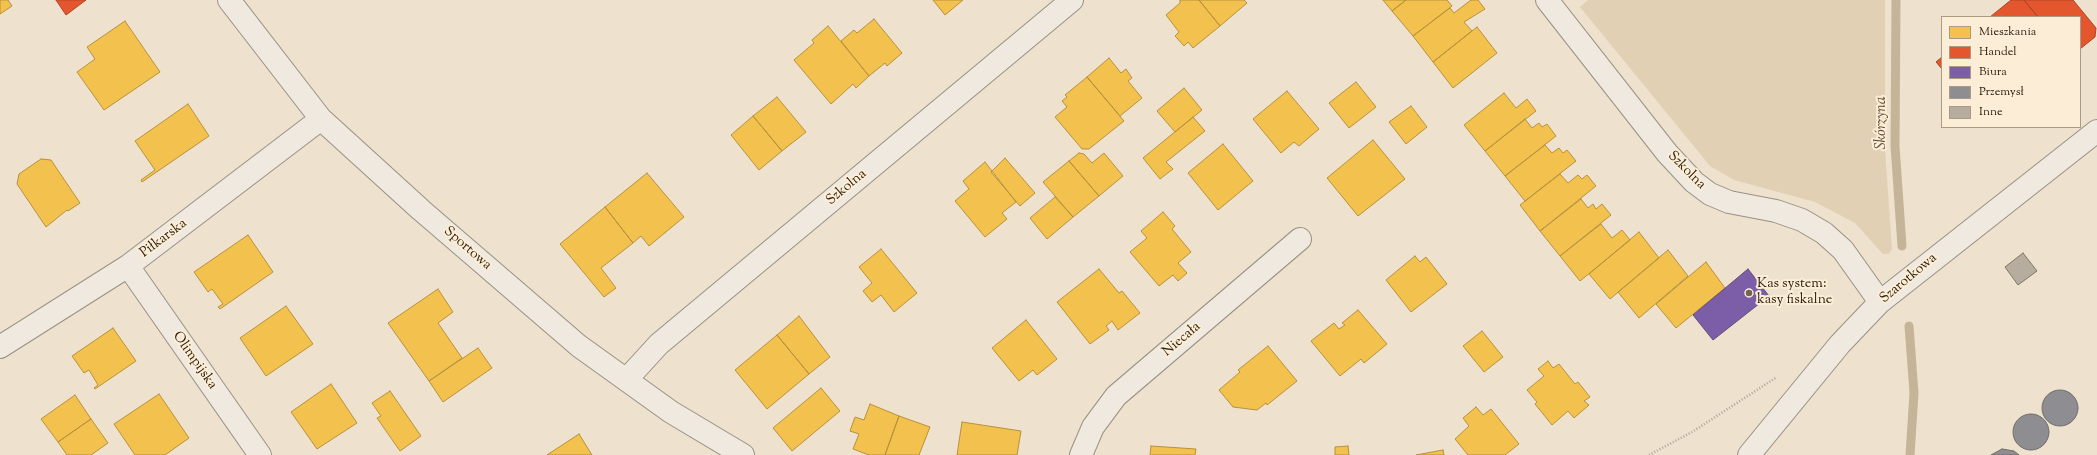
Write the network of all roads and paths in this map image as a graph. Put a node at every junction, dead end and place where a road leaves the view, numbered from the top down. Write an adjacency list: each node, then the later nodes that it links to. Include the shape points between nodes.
1 (229, 0): 4 (street, Sportowa)
2 (1072, 0): 11 (street, Szkolna, via 659,344)
3 (1547, 0): 8 (street, Szkolna, via 1667,153 1694,182 1710,194 1729,202 1783,213 1802,220 1824,233 1843,250)
4 (321, 119): 7 (street, Piłkarska); 11 (street, Sportowa, via 579,346)
5 (2097, 131): 8 (street, Szarotkowa)
6 (1300, 239): 14 (street, Niecała, via 1116,396 1093,427)
7 (128, 266): 9 (street, Piłkarska); 12 (street, Olimpijska)
8 (1880, 302): 16 (street, Szarotkowa, via 1840,344)
9 (0, 347)
10 (1781, 374): 15 (path, via 1692,432)
11 (626, 380): 13 (street, Sportowa, via 671,412)
12 (260, 455)
13 (743, 455)
14 (1081, 455)
15 (1649, 455)
16 (1749, 455)

